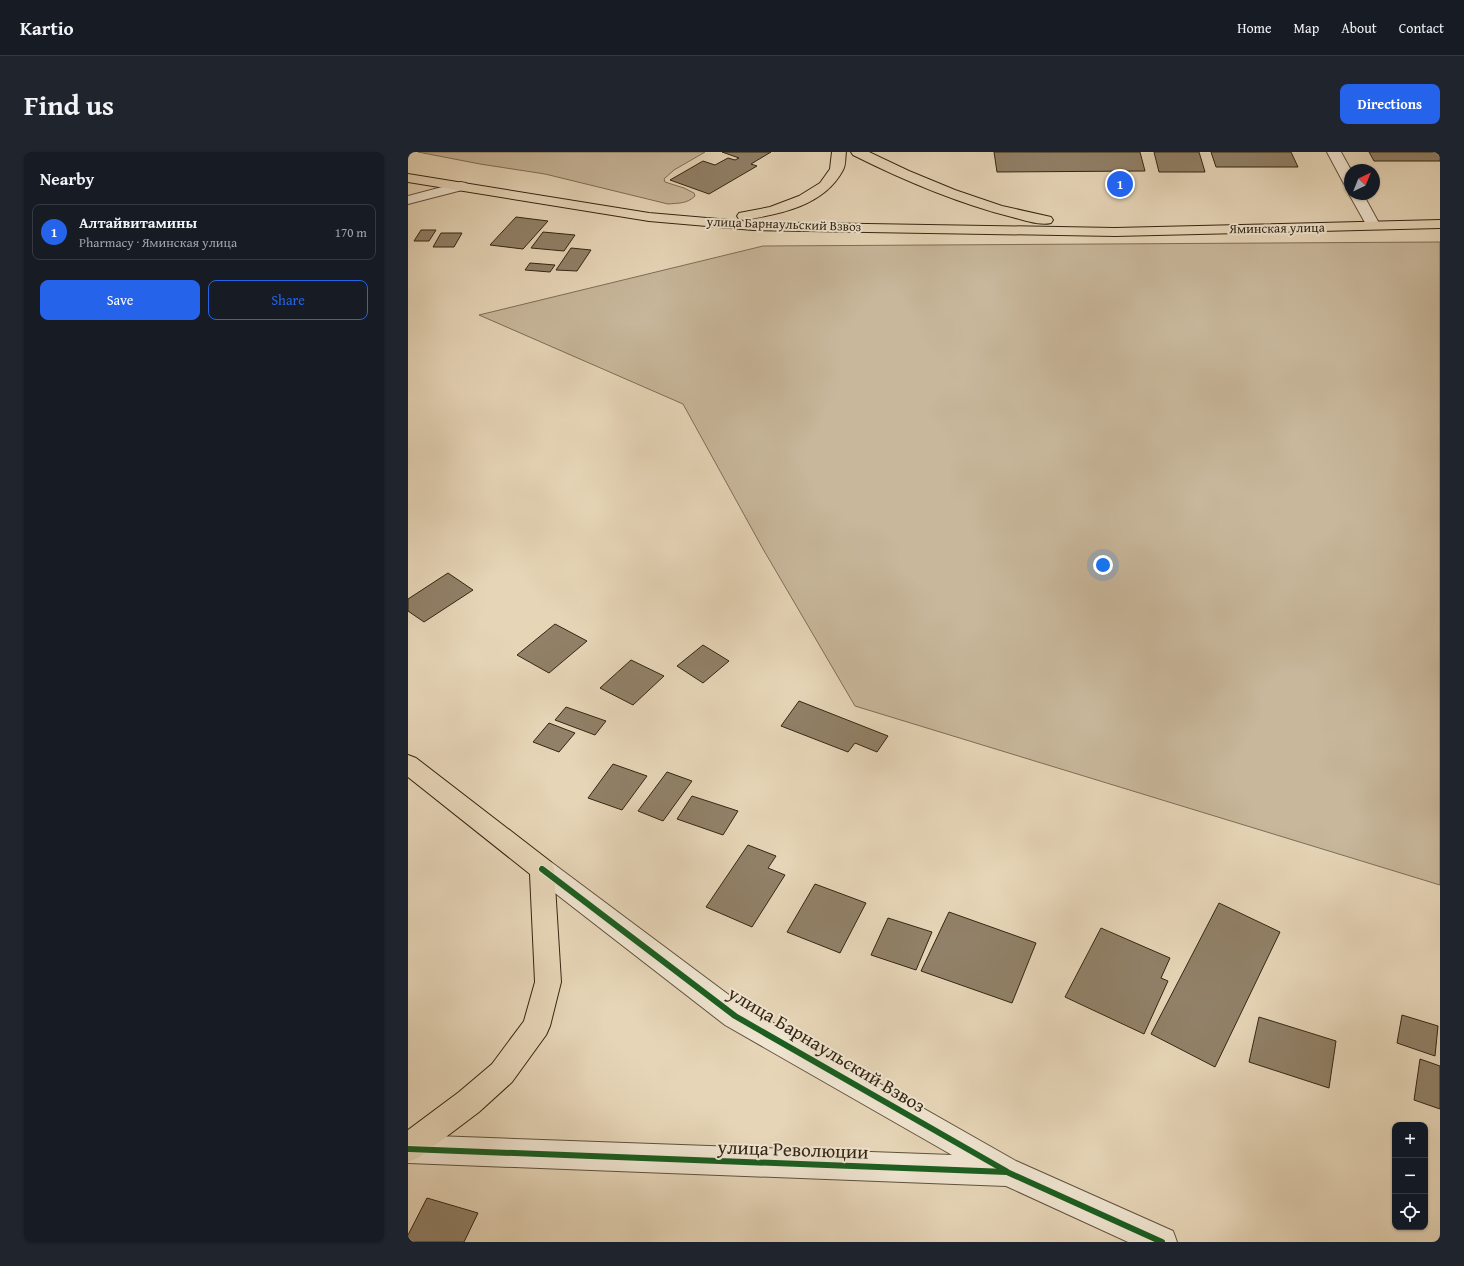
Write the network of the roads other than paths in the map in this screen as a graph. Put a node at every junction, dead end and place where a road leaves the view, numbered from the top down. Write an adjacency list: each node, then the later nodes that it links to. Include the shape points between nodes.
1 (839, 152): 9 (main road, via 837,169 825,186 804,200 773,211)
2 (858, 152): 12 (main road, via 898,173 956,197 1020,216)
3 (1334, 152): 4 (street)
4 (1344, 171)
5 (408, 178): 6 (main road, улица Барнаульский Взвоз)
6 (461, 186): 7 (street); 9 (main road, улица Барнаульский Взвоз, via 649,217)
7 (408, 200)
8 (1359, 200): 11 (street)
9 (710, 222): 12 (main road, улица Барнаульский Взвоз, via 753,226)
10 (1440, 224): 11 (main road, Яминская улица)
11 (1373, 226): 12 (main road, Яминская улица)
12 (1114, 232)
13 (408, 764): 14 (main road, улица Барнаульский Взвоз)
14 (542, 869): 15 (main road, via 548,982 536,1026 502,1073 469,1102); 16 (street, улица Барнаульский Взвоз, via 735,1016)
15 (408, 1148): 16 (street, улица Революции)
16 (1008, 1172): 17 (street, улица Революции)
17 (1162, 1242)

